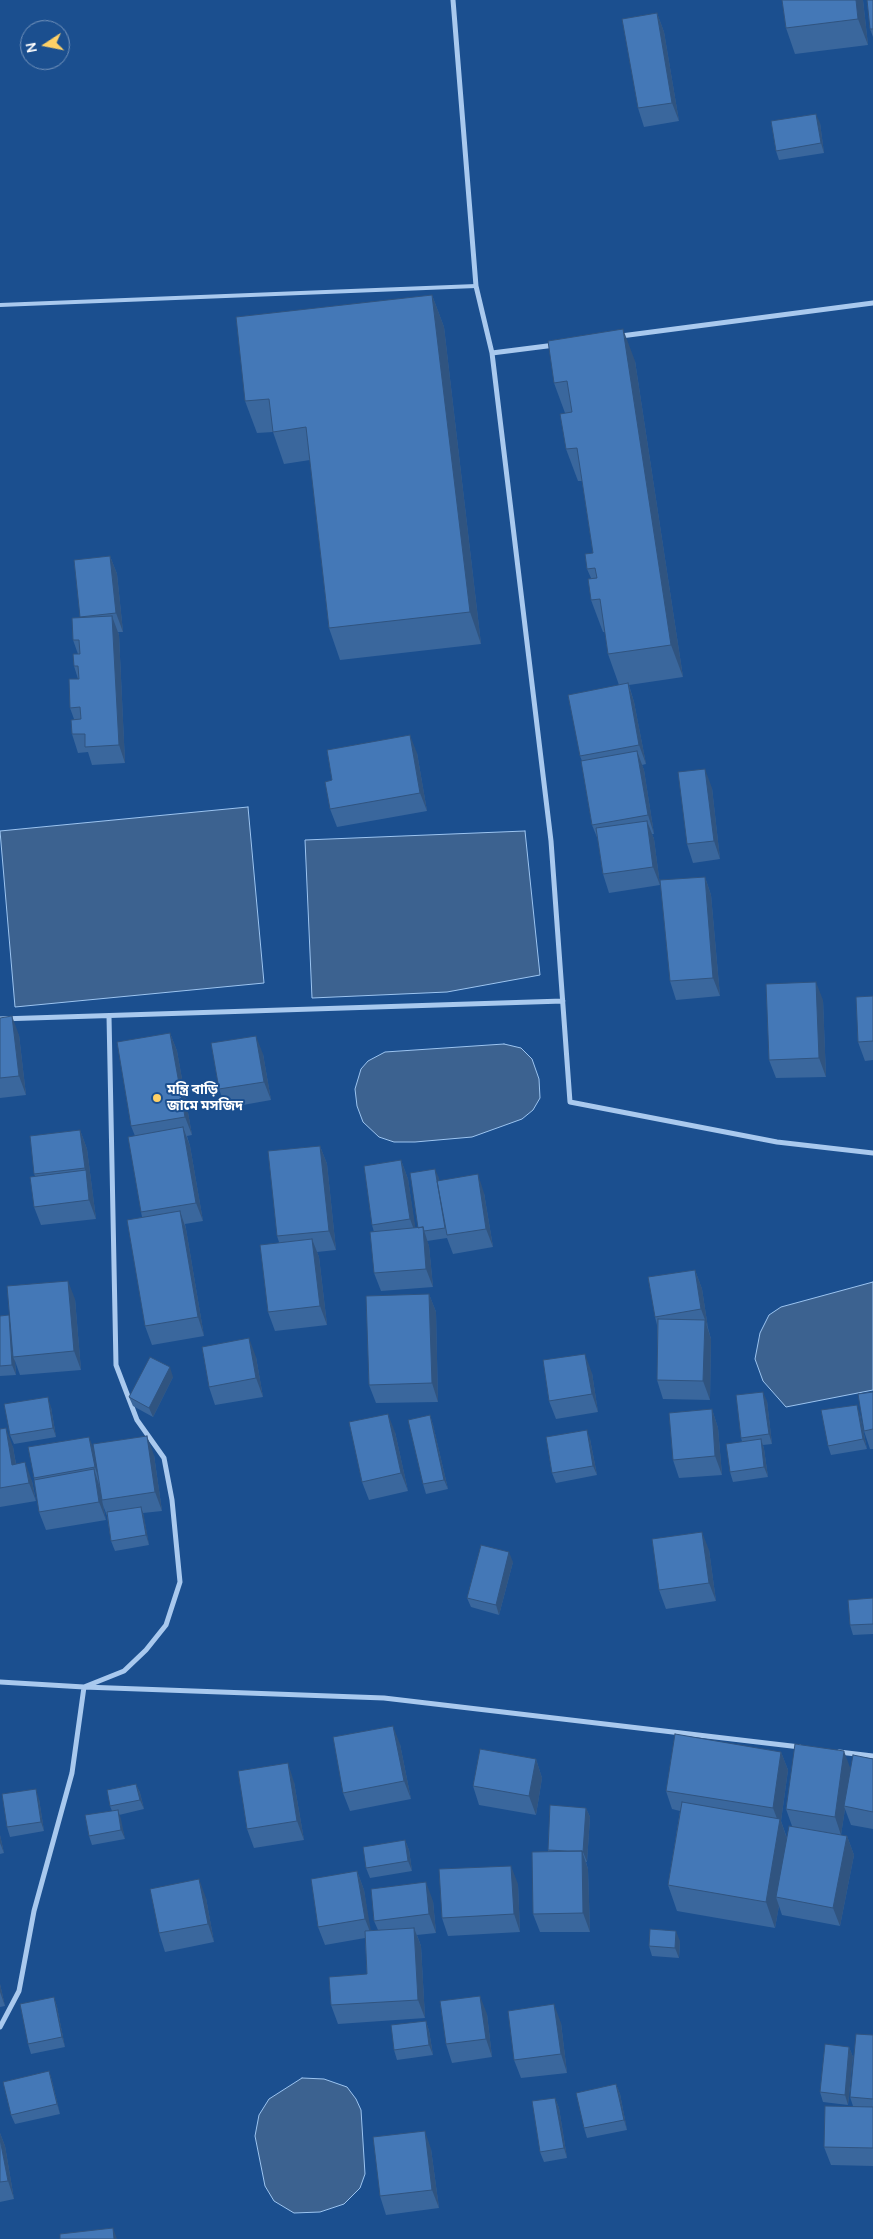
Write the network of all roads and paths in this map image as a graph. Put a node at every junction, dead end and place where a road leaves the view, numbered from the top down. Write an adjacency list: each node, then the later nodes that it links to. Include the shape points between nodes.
1 (453, 0): 2 (street)
2 (476, 286): 4 (lane); 7 (street)
3 (873, 303): 5 (street)
4 (0, 305)
5 (609, 338)
6 (560, 344): 7 (street)
7 (492, 353): 8 (street, via 551,841)
8 (563, 1000): 9 (street); 11 (street, via 570,1102 777,1142)
9 (109, 1016): 10 (street); 13 (street, via 116,1365 137,1420 164,1458 172,1500 180,1582 166,1625 146,1650 124,1671)
10 (0, 1019)
11 (873, 1153)
12 (0, 1682): 13 (street)
13 (84, 1687): 14 (street, via 384,1698); 17 (street, via 72,1772 34,1911 20,1991)
14 (804, 1748)
15 (834, 1751): 16 (street)
16 (873, 1756)
17 (0, 2027)

